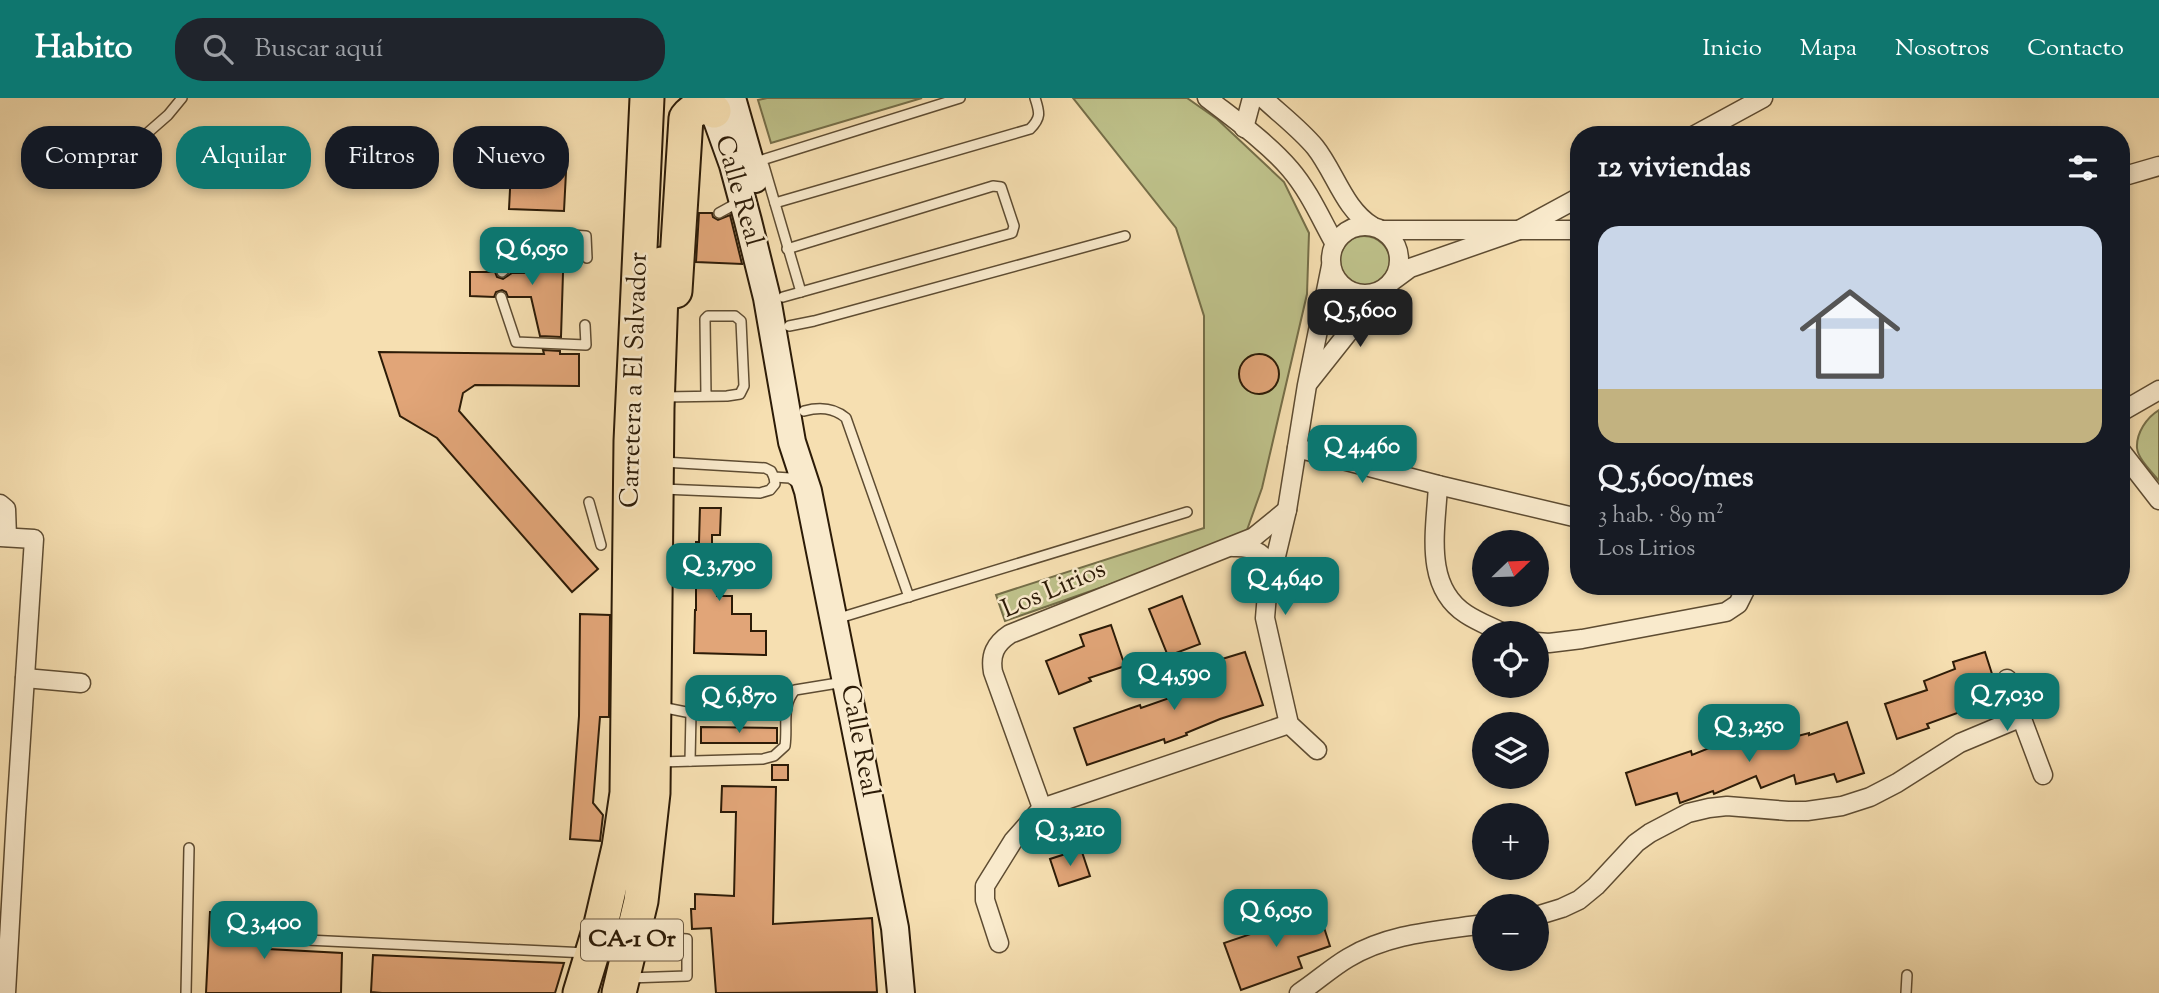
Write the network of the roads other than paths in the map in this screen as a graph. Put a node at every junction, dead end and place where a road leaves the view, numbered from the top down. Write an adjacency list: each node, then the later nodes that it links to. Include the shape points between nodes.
1 (182, 98): 12 (lane)
2 (628, 98): 41 (highway, via 620,388)
3 (647, 98): 41 (highway, Carretera a El Salvador / CA-1 Or)
4 (667, 98): 38 (highway, Carretera a El Salvador / CA-1 Or)
5 (960, 98): 19 (lane, via 761,156)
6 (1035, 98): 19 (lane, via 1040,114 1030,129)
7 (1207, 98): 14 (street)
8 (1251, 98): 14 (street)
9 (1263, 98): 21 (street, via 1314,147 1361,219)
10 (1763, 98): 13 (street)
11 (721, 106): 17 (main road, Calle Real); 31 (main road, Calle Real); 38 (highway, via 701,107 687,118 674,309); 47 (main road, via 767,252)
12 (155, 126)
13 (1712, 126)
14 (1244, 128): 25 (street, via 1290,168)
15 (2159, 166): 16 (street)
16 (2130, 174)
17 (743, 200): 20 (lane); 47 (main road, Calle Real, via 752,263 767,298 792,442)
18 (1570, 202): 22 (street)
19 (775, 203): 26 (lane)
20 (719, 213)
21 (1378, 228): 22 (street); 25 (street, via 1361,225 1350,229); 30 (street, via 1392,238 1400,261)
22 (1519, 230): 23 (street); 30 (street, via 1410,268)
23 (1570, 230)
24 (1125, 236): 34 (lane)
25 (1335, 244): 28 (street)
26 (788, 249): 31 (lane); 31 (lane, via 993,186 1001,187 1014,226 1012,233)
27 (587, 258): 29 (lane, via 586,236 545,233)
28 (1331, 266): 30 (street, via 1351,291 1372,294); 35 (street)
29 (502, 272)
30 (1387, 286): 35 (street)
31 (792, 295): 34 (main road, Calle Real)
32 (501, 297): 33 (lane, via 516,342 586,345)
33 (584, 325)
34 (789, 326): 40 (main road, Calle Real)
35 (1307, 385): 42 (street)
36 (2159, 390): 39 (street)
37 (706, 396): 37 (lane, via 740,394 744,386 741,321 735,316 705,319); 38 (lane)
38 (658, 403): 44 (highway, Carretera a El Salvador / CA-1 Or)
39 (2130, 407)
40 (804, 411): 47 (main road, Calle Real, via 809,440); 59 (lane, via 830,409 846,418)
41 (632, 429): 84 (highway, Carretera a El Salvador / CA-1 Or, via 626,793 619,847)
42 (1297, 448): 46 (street); 51 (street)
43 (2130, 463): 48 (street)
44 (657, 475): 45 (lane, via 765,468); 45 (lane, via 760,492 770,490); 67 (highway, Carretera a El Salvador / CA-1 Or)
45 (774, 477): 47 (lane, via 790,478)
46 (1438, 485): 53 (street); 61 (street, via 1435,565 1440,585 1447,597)
47 (808, 491): 60 (main road, Calle Real)
48 (2159, 500)
49 (589, 502): 55 (lane)
50 (0, 504): 54 (street, via 6,509)
51 (1287, 510): 56 (street, Los Lirios, via 1254,537); 57 (street)
52 (1186, 512): 59 (lane)
53 (1570, 516)
54 (4, 537): 63 (street, via 34,539)
55 (601, 545)
56 (1228, 548): 57 (street, via 1259,552); 76 (street, Los Lirios, via 1010,634 994,650 993,672)
57 (1272, 576): 71 (street, via 1265,618)
58 (1742, 595): 62 (street, via 1727,612)
59 (909, 597): 60 (lane)
60 (834, 619): 65 (main road, Calle Real)
61 (1479, 621)
62 (1549, 643)
63 (25, 678): 66 (street); 77 (street)
64 (2007, 678): 70 (street)
65 (847, 681): 69 (lane, via 795,690); 90 (main road, Calle Real, via 895,928)
66 (81, 683)
67 (656, 706): 68 (lane); 73 (highway, Carretera a El Salvador / CA-1 Or)
68 (691, 713): 69 (lane); 74 (lane)
69 (784, 715): 74 (lane, via 785,746 774,757)
70 (2022, 717): 75 (street); 79 (street, via 1960,743 1870,797 1842,806 1798,811 1727,806 1688,813 1650,832 1579,900)
71 (1289, 724): 72 (street); 76 (street)
72 (1317, 750)
73 (655, 761): 74 (lane); 81 (highway, Carretera a El Salvador / CA-1 Or, via 648,850)
74 (690, 761)
75 (2043, 775)
76 (1042, 808): 83 (street, via 1022,829 983,892)
77 (8, 814): 87 (street)
78 (190, 848): 88 (lane)
79 (1549, 912)
80 (1472, 925): 91 (street, via 1389,940 1348,958)
81 (633, 936): 86 (highway, Carretera a El Salvador / CA-1 Or); 86 (lane, via 687,939 687,976)
82 (285, 939): 84 (lane)
83 (999, 943)
84 (592, 953): 89 (highway, Carretera a El Salvador / CA-1 Or)
85 (1907, 975): 92 (lane)
86 (621, 986)
87 (6, 993)
88 (186, 993)
89 (580, 993)
90 (901, 993)
91 (1299, 993)
92 (1906, 993)

